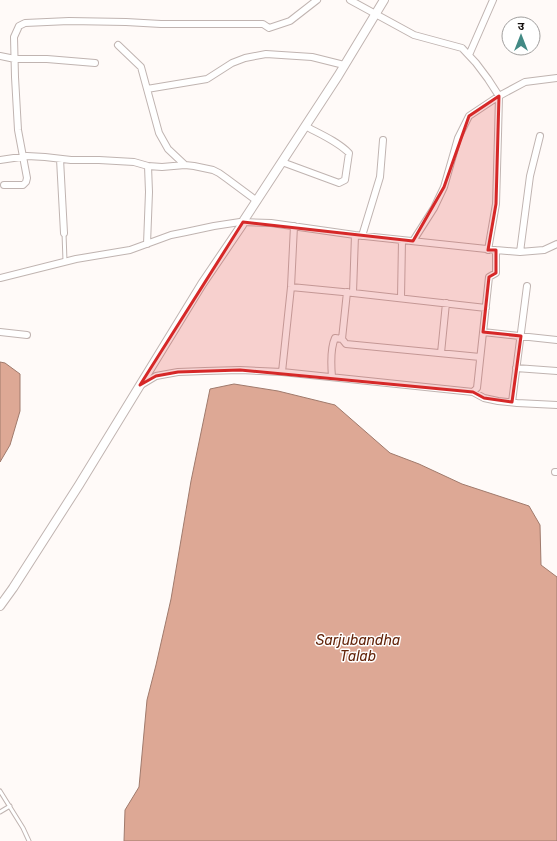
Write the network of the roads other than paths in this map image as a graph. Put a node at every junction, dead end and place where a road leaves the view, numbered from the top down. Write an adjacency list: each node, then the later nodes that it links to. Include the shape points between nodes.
1 (317, 0): 9 (street, via 290,21 269,28 263,24 69,21 25,23 20,26 14,37)
2 (350, 0): 5 (street)
3 (384, 0): 5 (street)
4 (493, 0): 7 (street)
5 (375, 14): 7 (street, via 414,35 462,48); 11 (street)
6 (118, 45): 13 (street, via 141,67)
7 (469, 55): 14 (street)
8 (0, 56): 9 (street)
9 (15, 59): 10 (street); 18 (street, via 18,130)
10 (94, 63)
11 (344, 65): 13 (street, via 312,56 266,54 232,63 207,79); 15 (street)
12 (557, 78): 14 (street, via 525,82)
13 (147, 89): 22 (street, via 159,133 168,149)
14 (499, 96): 31 (street, via 469,116 458,138 444,187); 34 (street, via 496,204)
15 (305, 126): 21 (street); 21 (street, via 349,153 345,180 340,183)
16 (540, 136): 36 (street, via 530,176)
17 (383, 140): 29 (street, via 380,177)
18 (23, 156): 19 (street); 20 (street); 24 (street, via 26,182 23,185)
19 (60, 159): 23 (street, via 134,162); 28 (street)
20 (0, 160)
21 (282, 162): 25 (street)
22 (185, 165): 23 (street); 25 (street, via 219,173)
23 (148, 166): 32 (street)
24 (4, 185)
25 (257, 201): 26 (street)
26 (243, 222): 27 (street); 32 (street, via 171,235); 57 (street)
27 (294, 226): 29 (street); 40 (street)
28 (64, 233): 37 (lane)
29 (358, 235): 30 (street); 41 (street)
30 (402, 240): 31 (street); 42 (street)
31 (412, 242): 34 (street)
32 (147, 244): 37 (street, via 130,250)
33 (557, 244): 36 (street, via 544,250)
34 (488, 250): 35 (street)
35 (496, 250): 36 (street); 44 (street, via 496,273 489,277)
36 (520, 252)
37 (65, 261): 38 (street)
38 (0, 278)
39 (527, 286): 48 (street)
40 (292, 287): 41 (street); 55 (street)
41 (350, 292): 42 (street); 49 (street)
42 (401, 298): 43 (street)
43 (446, 303): 44 (street); 51 (street)
44 (486, 308): 46 (street)
45 (0, 332): 47 (street)
46 (483, 332): 48 (street); 52 (street)
47 (27, 335)
48 (520, 336): 50 (street); 53 (street)
49 (342, 339): 51 (street, via 346,344); 56 (street, via 335,338 333,341)
50 (557, 340)
51 (441, 353): 52 (street)
52 (480, 358): 58 (street, via 477,388)
53 (516, 368): 54 (street); 59 (street)
54 (557, 371)
55 (282, 372): 56 (street); 57 (street, via 178,372 156,376)
56 (332, 377): 58 (street)
57 (140, 385): 61 (street)
58 (473, 392): 59 (street, via 484,398)
59 (512, 402): 60 (street)
60 (557, 405)
61 (0, 606)
62 (0, 791): 63 (lane)
63 (10, 806): 64 (lane); 65 (lane)
64 (0, 812)
65 (29, 841)

